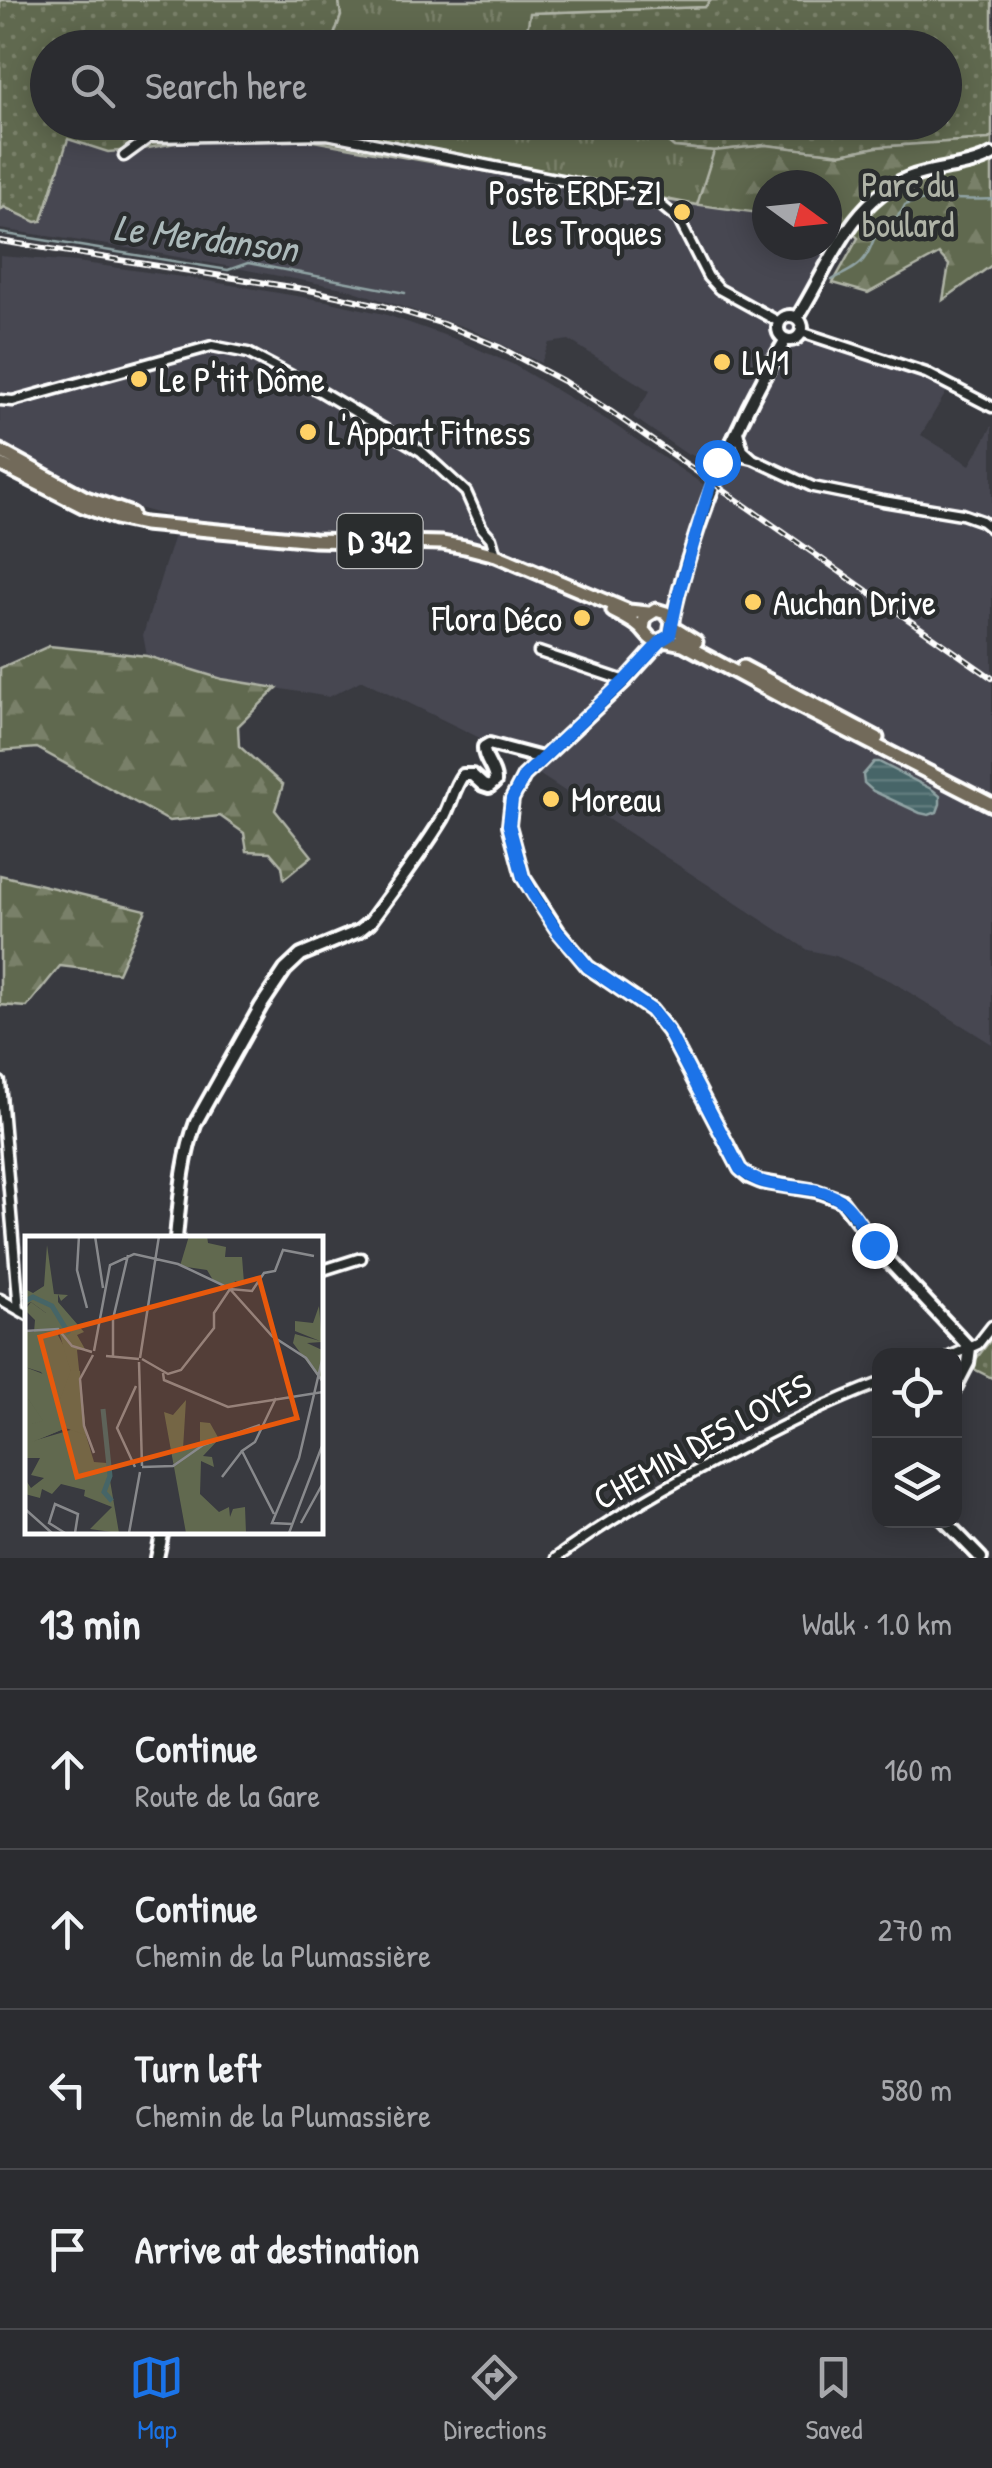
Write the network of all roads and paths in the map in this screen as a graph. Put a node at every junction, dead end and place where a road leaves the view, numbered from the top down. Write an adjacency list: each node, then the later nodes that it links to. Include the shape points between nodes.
1 (146, 140): 4 (street)
2 (357, 140): 6 (street, via 642,196 678,220 719,289)
3 (992, 155): 5 (street, via 918,174 875,198 846,233)
4 (124, 156)
5 (797, 318): 6 (street); 7 (street)
6 (780, 322): 8 (street)
7 (801, 332): 8 (street); 11 (street, via 936,377)
8 (786, 339): 10 (street)
9 (0, 400): 19 (street, via 212,346 248,353 421,451 466,492)
10 (750, 404): 12 (street); 17 (street, via 717,462)
11 (992, 407)
12 (738, 432): 14 (street); 15 (street)
13 (0, 451): 18 (main road, D 342, via 86,498)
14 (728, 453): 15 (street); 17 (street)
15 (753, 459): 20 (street, via 813,486 962,514)
16 (0, 464): 18 (main road, D 342, via 83,506)
17 (703, 515): 24 (street)
18 (174, 526): 21 (main road, D 342)
19 (482, 528): 21 (street, via 485,537); 22 (street)
20 (992, 529)
21 (476, 550): 22 (main road, D 342)
22 (496, 555): 23 (main road, D 342)
23 (577, 590): 25 (main road, D 342, via 630,611); 27 (main road, D 342)
24 (678, 596): 25 (street); 26 (street)
25 (654, 612): 26 (main road, via 666,613); 27 (main road, via 643,620)
26 (673, 624): 28 (main road); 33 (main road, via 684,636)
27 (644, 632): 28 (main road); 30 (street)
28 (662, 640): 30 (street); 34 (main road, via 683,644)
29 (538, 652): 31 (street)
30 (646, 658): 31 (street)
31 (624, 681): 32 (street)
32 (542, 758): 36 (street, via 484,747 495,782 489,787 463,775 425,847 370,922 285,970 192,1132); 42 (street, via 517,787 509,825 523,877 558,932 588,967 651,1010 668,1031 744,1173 841,1200)
33 (992, 797)
34 (992, 805)
35 (0, 1082): 40 (street)
36 (176, 1236)
37 (362, 1258): 38 (street)
38 (322, 1270)
39 (0, 1299): 40 (street)
40 (23, 1313)
41 (992, 1326): 42 (street)
42 (970, 1348): 43 (street); 44 (street)
43 (962, 1351)
44 (962, 1375)
45 (872, 1386): 49 (street, CHEMIN DES LOYES, via 665,1487)
46 (952, 1528): 50 (street)
47 (162, 1533): 48 (street)
48 (158, 1558)
49 (556, 1558)
50 (981, 1558)

